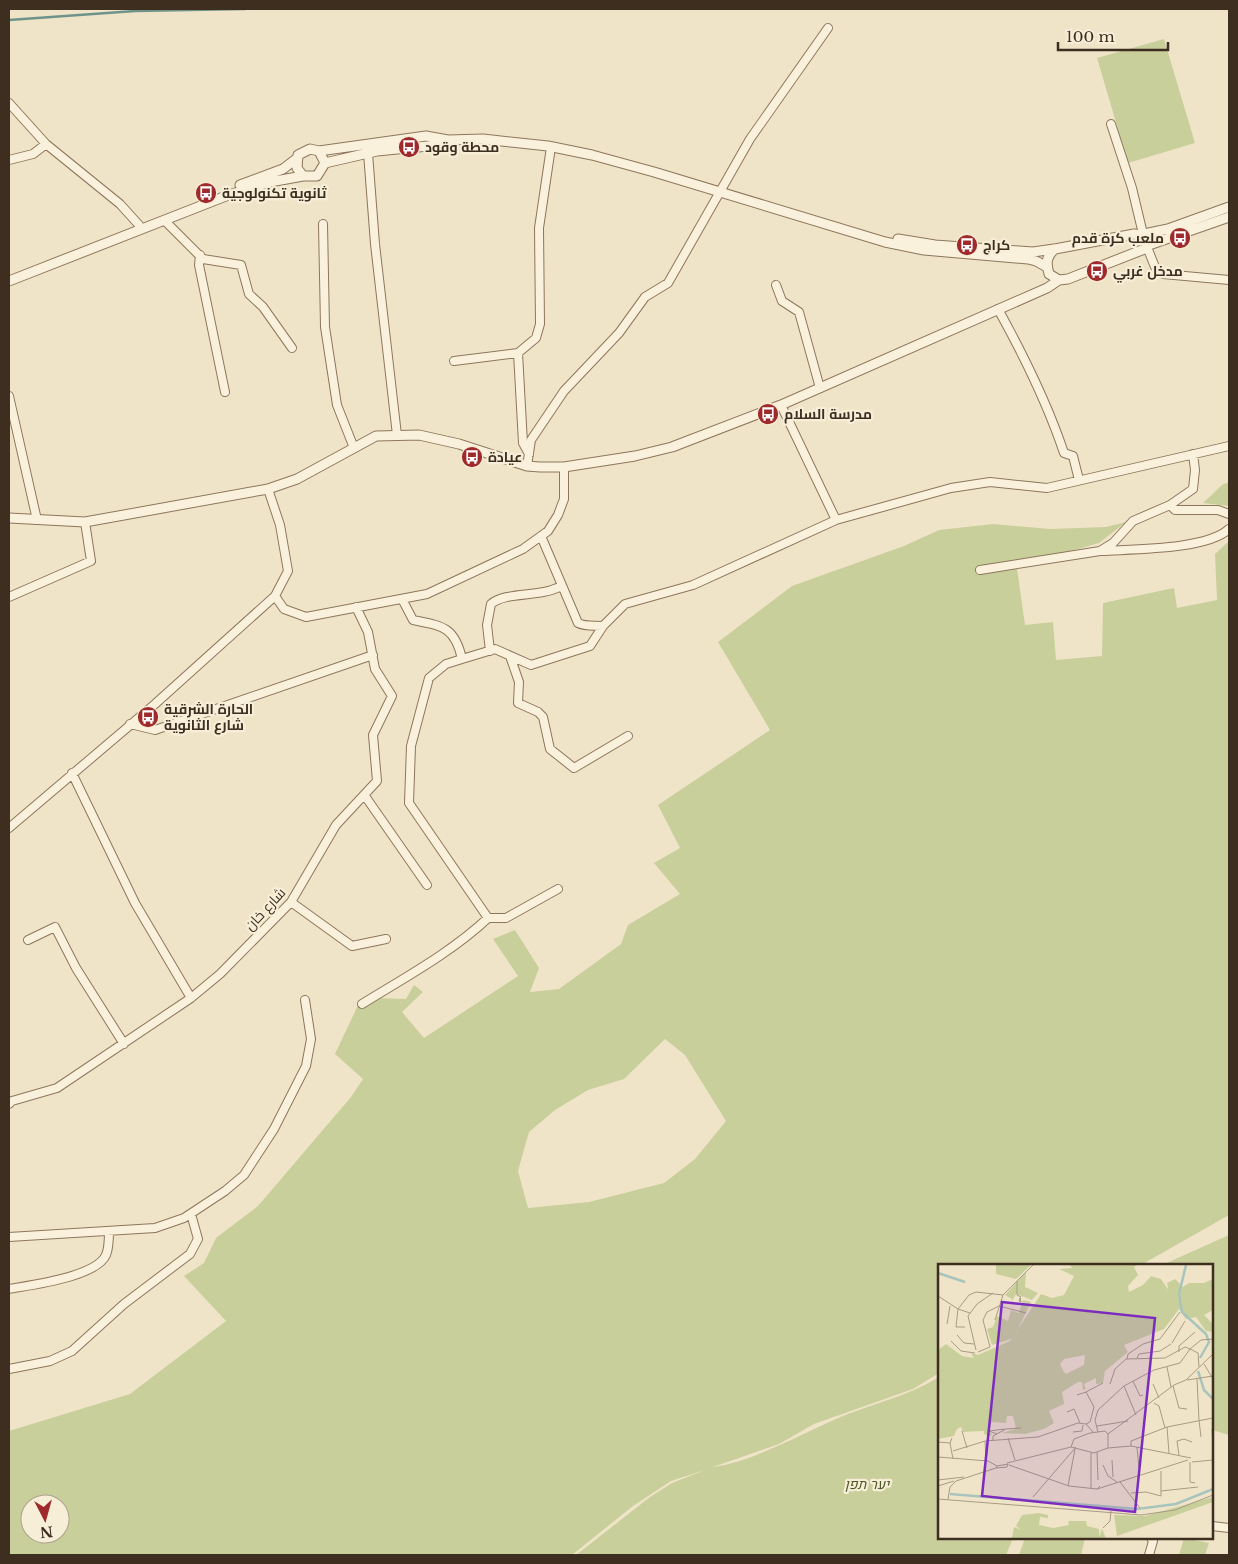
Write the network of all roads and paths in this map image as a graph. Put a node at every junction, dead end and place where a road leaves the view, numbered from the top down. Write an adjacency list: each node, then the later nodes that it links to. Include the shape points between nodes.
1 (828, 28): 13 (street, via 750,139)
2 (9, 103): 5 (street)
3 (1111, 124): 19 (street)
4 (448, 140): 6 (street, via 483,139); 7 (street, via 426,136); 8 (street, via 428,146)
5 (46, 144): 10 (street, via 33,154); 18 (street, via 120,204)
6 (551, 147): 13 (street, via 592,155); 32 (street, via 540,228 540,324 536,338)
7 (319, 151): 9 (street, via 306,150); 11 (street)
8 (368, 153): 11 (street); 38 (street)
9 (296, 159): 12 (street, via 296,168); 18 (street, via 283,169)
10 (9, 160)
11 (325, 164): 12 (street, via 317,176)
12 (303, 176): 16 (street, via 243,190)
13 (720, 192): 20 (street); 41 (street, via 668,283 645,297 619,333 564,391 531,440)
14 (1229, 207): 19 (street, via 1168,229)
15 (1229, 217): 22 (street)
16 (165, 221): 23 (street); 27 (street)
17 (323, 224): 40 (street, via 325,327 337,405)
18 (139, 226): 25 (street)
19 (1144, 234): 21 (street); 22 (street)
20 (870, 236): 21 (street, via 935,245 1033,252); 24 (street, via 924,250 1028,259)
21 (1055, 248): 24 (street, via 1048,256)
22 (1145, 248): 26 (street, via 1077,276); 28 (street, via 1158,271 1169,276)
23 (200, 255): 31 (street, via 203,259 241,265 249,294 263,307); 35 (street, via 199,264)
24 (1047, 267): 26 (street, via 1050,274)
25 (9, 276)
26 (1059, 280): 30 (street)
27 (9, 281)
28 (1229, 282)
29 (776, 285): 34 (street, via 782,302 799,312)
30 (998, 309): 34 (street); 45 (street, via 1026,360 1064,453 1073,456)
31 (292, 348)
32 (518, 353): 33 (street); 41 (street, via 523,443)
33 (454, 361)
34 (820, 388): 37 (street)
35 (225, 392)
36 (9, 396): 50 (street)
37 (781, 405): 44 (street, via 672,446 635,456); 51 (street)
38 (397, 435): 40 (street, via 376,436); 43 (street, via 419,435 459,444)
39 (1229, 446): 42 (street)
40 (354, 448): 46 (street, via 297,479)
41 (529, 454): 43 (street)
42 (1193, 454): 45 (street); 47 (street, via 1194,489)
43 (527, 466): 44 (street)
44 (564, 467): 54 (street, via 564,499 558,515)
45 (1079, 480): 51 (street, via 1047,488 990,482 951,488)
46 (268, 490): 52 (street); 58 (street, via 280,525 288,571)
47 (1170, 505): 48 (street, via 1175,510 1218,510); 55 (street, via 1134,521 1113,543)
48 (1229, 514)
49 (9, 518): 50 (street)
50 (37, 520): 52 (street)
51 (836, 520): 62 (street, via 694,585 625,604)
52 (85, 522): 59 (street, via 91,561)
53 (1229, 529): 55 (street, via 1194,544)
54 (541, 536): 57 (street); 60 (street, via 523,549 426,594)
55 (1100, 551): 56 (street)
56 (980, 570)
57 (561, 586): 62 (street, via 578,623 584,627); 63 (street, via 550,592 506,598 491,604 487,625)
58 (275, 596): 61 (street, via 284,609 306,617); 67 (street)
59 (9, 597)
60 (402, 599): 61 (street); 66 (street, via 412,620 446,628 458,641)
61 (356, 607): 64 (street, شارع خان, via 368,632)
62 (603, 626): 65 (street, via 590,646 531,665)
63 (490, 651): 65 (street, via 495,649); 66 (street)
64 (373, 655): 67 (street, via 155,730); 70 (street, شارع خان, via 375,669 392,696 373,735 377,781)
65 (510, 656): 68 (street, via 519,682 518,703 544,717 550,749 574,768)
66 (462, 659): 75 (street, via 446,664 429,678 411,746 409,803)
67 (130, 724): 69 (street)
68 (628, 736)
69 (72, 773): 71 (street); 78 (street, via 135,903)
70 (365, 796): 72 (street); 74 (street, شارع خان, via 336,825)
71 (9, 828)
72 (427, 885)
73 (558, 889): 75 (street, via 506,918)
74 (292, 902): 76 (street, via 352,946); 78 (street, شارع خان, via 220,974)
75 (488, 918): 80 (street)
76 (386, 939)
77 (28, 940): 81 (street, via 55,927 76,968)
78 (191, 998): 81 (street, شارع خان)
79 (305, 1000): 83 (street, via 311,1039 306,1066 274,1129 244,1175)
80 (362, 1004)
81 (124, 1044): 82 (street, شارع خان, via 57,1088)
82 (9, 1104)
83 (191, 1214): 84 (street, via 155,1228); 87 (street, via 198,1239 190,1254 118,1308 72,1351 50,1361)
84 (109, 1231): 85 (street); 86 (street, via 106,1254 96,1265 58,1279)
85 (9, 1237)
86 (9, 1289)
87 (9, 1369)
88 (1213, 1526): 89 (street)
89 (1229, 1528)
90 (1152, 1539): 91 (street)
91 (1149, 1555)

